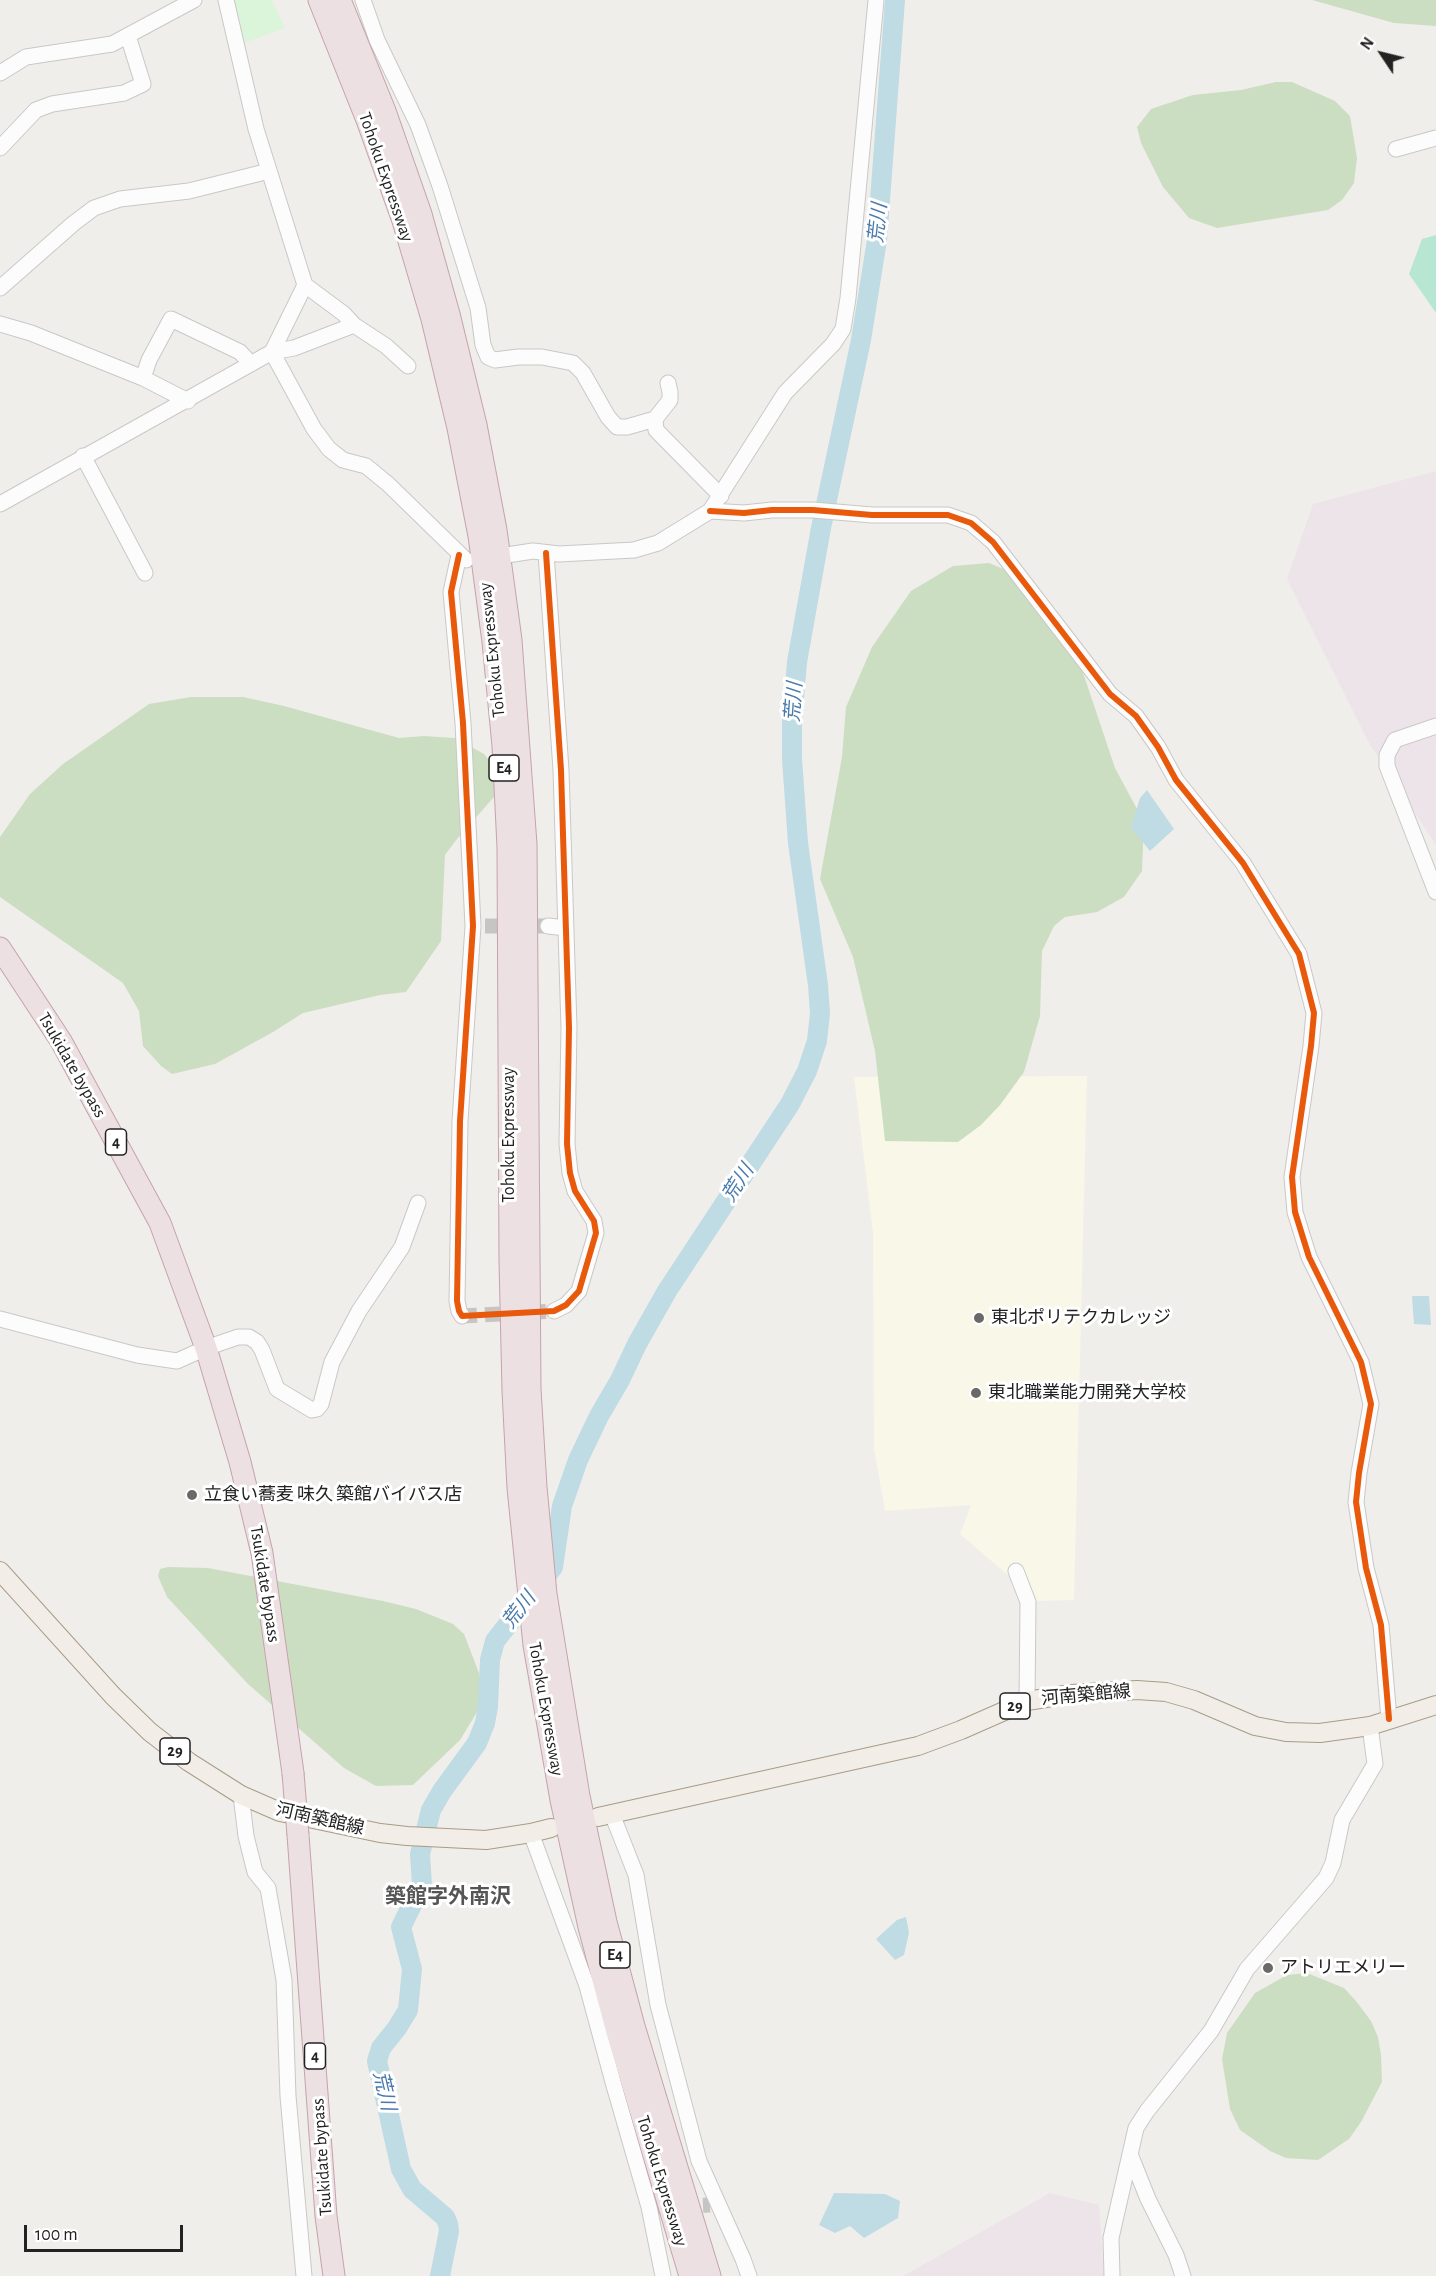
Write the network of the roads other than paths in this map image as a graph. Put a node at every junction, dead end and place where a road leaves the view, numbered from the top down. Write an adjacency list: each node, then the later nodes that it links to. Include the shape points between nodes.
1 (194, 0): 7 (street)
2 (226, 0): 12 (street)
3 (319, 0): 55 (highway, Tohoku Expressway / E4, via 403,221 432,319 477,525 503,746 508,847 512,1379 534,1645 561,1800 589,1927)
4 (340, 0): 56 (highway, Tohoku Expressway / E4, via 421,214 449,314 496,530 512,640 526,844 530,1389 550,1627 579,1796 606,1922)
5 (363, 0): 23 (street, via 377,40 418,125 440,186 478,308 488,357 542,357 573,363 617,427 627,428)
6 (876, 0): 25 (street, via 843,329 786,393)
7 (128, 36): 8 (street, via 112,44 26,57); 10 (street, via 144,84 124,93 36,110)
8 (0, 74)
9 (1436, 138): 11 (street)
10 (0, 148)
11 (1396, 149)
12 (269, 171): 13 (street); 14 (street, via 189,191 120,199 94,208)
13 (305, 285): 16 (street); 17 (street)
14 (0, 288)
15 (0, 324): 20 (street)
16 (354, 325): 17 (street, via 294,348); 19 (street)
17 (272, 352): 18 (street); 38 (street, via 329,449 343,460 366,466 463,558 451,592 479,926 460,1121 457,1301)
18 (251, 364): 20 (street, via 240,352 171,320); 22 (street)
19 (408, 366)
20 (143, 378): 22 (street)
21 (668, 383): 23 (street, via 670,400)
22 (188, 401): 24 (street)
23 (655, 419): 25 (street, via 656,430)
24 (83, 456): 26 (street); 30 (street)
25 (721, 496): 27 (street)
26 (0, 504)
27 (713, 511): 28 (street, via 653,544 634,550); 45 (street, via 948,515 971,523 993,542 1110,694 1136,716 1176,780 1243,863 1299,954 1314,1013 1292,1177 1295,1212 1309,1257 1361,1362 1371,1404 1356,1502 1366,1568 1381,1625)
28 (546, 553): 29 (street); 34 (street, via 561,770)
29 (507, 555)
30 (145, 573)
31 (1436, 726): 32 (street, via 1395,740 1387,755 1387,766)
32 (1436, 892)
33 (548, 926): 34 (street)
34 (566, 928): 37 (street, via 567,1144 575,1191 594,1221 596,1233 579,1291)
35 (0, 948): 40 (highway, Tsukidate bypass / 4, via 61,1041 160,1223)
36 (418, 1203): 40 (street, via 402,1247 332,1362 317,1409 312,1410 277,1389 257,1342 249,1336)
37 (554, 1311)
38 (462, 1316)
39 (0, 1319): 40 (street, via 137,1355 177,1360)
40 (206, 1348): 53 (highway, Tsukidate bypass / 4, bridge, via 262,1552 293,1773 326,2216)
41 (0, 1571): 47 (main road, 河南築館線 / 29, via 150,1732)
42 (1016, 1571): 43 (street, via 1028,1602)
43 (1027, 1701): 46 (main road, 河南築館線 / 29, via 1137,1690 1194,1700 1255,1726 1286,1732 1320,1733); 48 (main road, 河南築館線 / 29, via 918,1746)
44 (1436, 1705): 45 (main road, 河南築館線 / 29)
45 (1389, 1719): 46 (main road, 河南築館線 / 29)
46 (1370, 1726): 51 (street, via 1375,1764 1342,1820 1326,1878 1247,1969 1210,2031 1136,2128)
47 (241, 1795): 50 (main road, 河南築館線 / 29, via 280,1812 380,1833 486,1840); 52 (street, via 255,1872 268,1888 284,1980 288,2096)
48 (605, 1816): 57 (street, via 636,1875 658,2006 699,2161 714,2204)
49 (551, 1828): 50 (main road, 河南築館線 / 29)
50 (531, 1833): 54 (street, via 587,1986 653,2207)
51 (1130, 2154): 58 (street, via 1111,2238); 59 (street)
52 (304, 2276)
53 (334, 2276)
54 (663, 2276)
55 (690, 2276)
56 (710, 2276)
57 (748, 2276)
58 (1112, 2276)
59 (1184, 2276)

